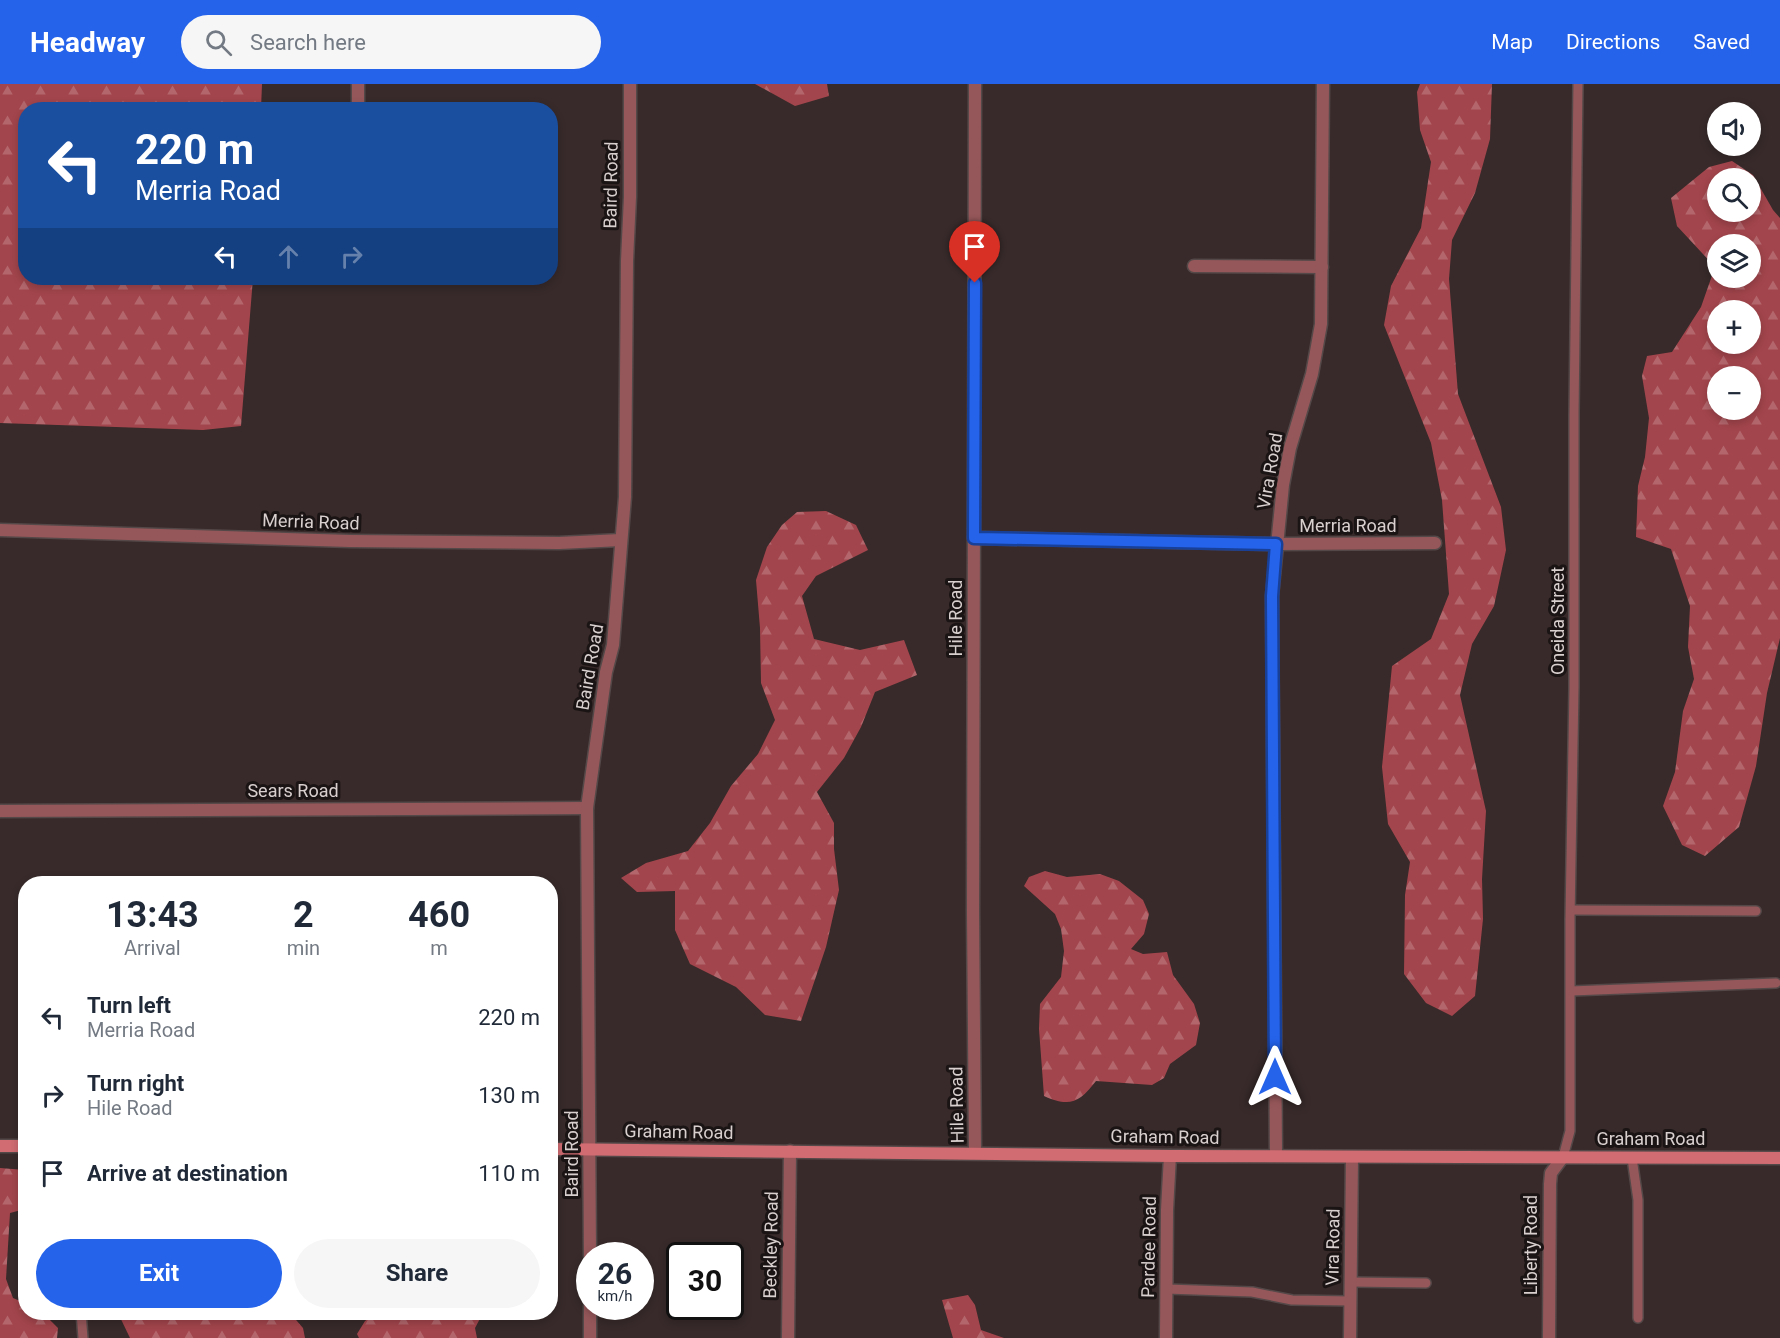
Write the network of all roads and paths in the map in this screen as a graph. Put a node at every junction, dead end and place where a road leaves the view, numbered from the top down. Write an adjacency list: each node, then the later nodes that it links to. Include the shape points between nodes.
1 (358, 84): 6 (street)
2 (630, 84): 11 (street, Baird Road, via 625,497)
3 (975, 84): 10 (street, Hile Road)
4 (1323, 84): 8 (street, Vira Road)
5 (1578, 84): 16 (lane, Oneida Street)
6 (358, 102)
7 (1194, 266): 8 (street)
8 (1322, 267): 13 (street, Vira Road, via 1317,349 1290,448)
9 (0, 530): 11 (street, Merria Road, via 350,541)
10 (974, 538): 13 (street, Merria Road); 25 (street, Hile Road)
11 (621, 540): 14 (street, Baird Road, via 613,645)
12 (1435, 543): 13 (street, Merria Road)
13 (1276, 544): 26 (street, Vira Road, via 1272,596)
14 (587, 808): 15 (street, Sears Road); 23 (street, Baird Road)
15 (0, 811)
16 (1571, 910): 17 (lane); 19 (lane, Oneida Street)
17 (1756, 911)
18 (1776, 983): 19 (lane)
19 (1571, 990): 29 (lane, Oneida Street, via 1570,1131)
20 (0, 1146): 21 (main road)
21 (18, 1146)
22 (558, 1149): 23 (main road, Graham Road)
23 (590, 1149): 24 (main road, Graham Road); 32 (street, Baird Road)
24 (790, 1151): 25 (main road, Graham Road); 42 (street, Beckley Road)
25 (975, 1153): 27 (main road, Graham Road)
26 (1276, 1155): 27 (main road, Graham Road); 28 (main road, Graham Road)
27 (1170, 1156): 35 (street, Pardee Road)
28 (1352, 1156): 29 (main road, Graham Road); 33 (street, Vira Road)
29 (1563, 1157): 30 (main road, Graham Road); 45 (street, Liberty Road, via 1551,1173 1550,1184)
30 (1632, 1158): 31 (main road, Graham Road); 37 (lane, via 1638,1200)
31 (1780, 1158)
32 (590, 1242)
33 (1351, 1282): 34 (lane); 36 (street, Vira Road)
34 (1426, 1283)
35 (1167, 1289): 36 (lane); 43 (street, Pardee Road)
36 (1350, 1301): 44 (street, Vira Road)
37 (1638, 1318)
38 (82, 1320): 40 (lane)
39 (590, 1320): 41 (street)
40 (83, 1338)
41 (590, 1338)
42 (788, 1338)
43 (1166, 1338)
44 (1350, 1338)
45 (1549, 1338)

